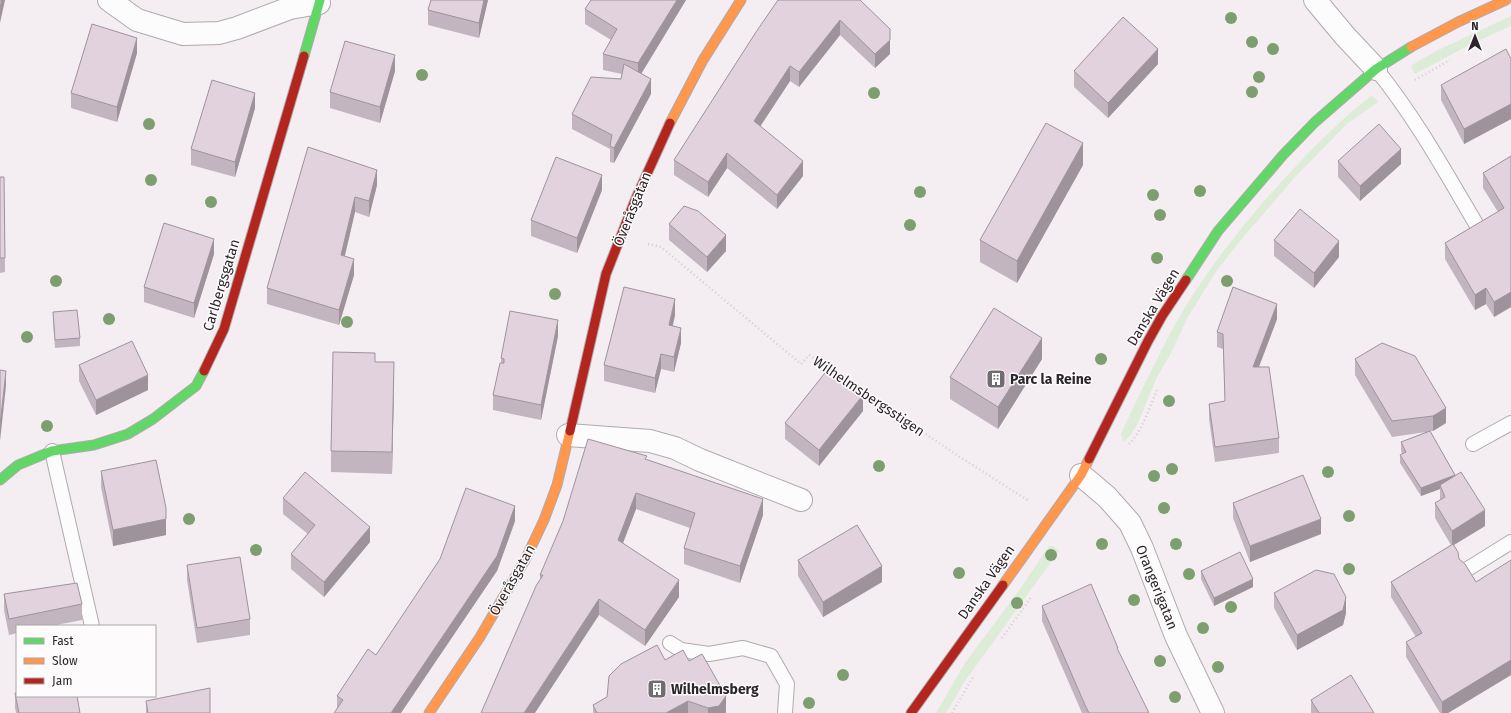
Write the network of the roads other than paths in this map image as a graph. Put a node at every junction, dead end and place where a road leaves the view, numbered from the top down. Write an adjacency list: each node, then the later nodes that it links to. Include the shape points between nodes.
1 (109, 0): 5 (street, via 137,20 183,34 219,33)
2 (741, 0): 10 (street, Överåsgatan, via 695,73 644,176 606,274)
3 (1506, 0): 7 (street, Danska Vägen, via 1418,43)
4 (319, 1): 5 (street); 12 (street, Carlbergsgatan, via 224,329 196,386 153,419 128,434 94,445)
5 (290, 4)
6 (1323, 4): 7 (street)
7 (1376, 70): 8 (lane, via 1395,92); 13 (street, Danska Vägen, via 1310,127 1255,186 1218,231 1155,328)
8 (1479, 229)
9 (1511, 423): 11 (lane)
10 (568, 435): 15 (street, via 650,441 675,448); 20 (street, Överåsgatan, via 557,485 525,560 480,637)
11 (1473, 444)
12 (52, 451): 14 (street, Carlbergsgatan, via 18,465); 18 (lane)
13 (1081, 475): 22 (street, Danska Vägen); 23 (street, Orangerigatan, via 1107,497 1130,523 1176,636)
14 (0, 480)
15 (801, 500)
16 (1511, 542): 17 (lane)
17 (1466, 570)
18 (92, 625)
19 (670, 643): 21 (lane, via 681,650 709,654 743,648 771,656 786,684)
20 (429, 713)
21 (785, 713)
22 (912, 713)
23 (1213, 713)

